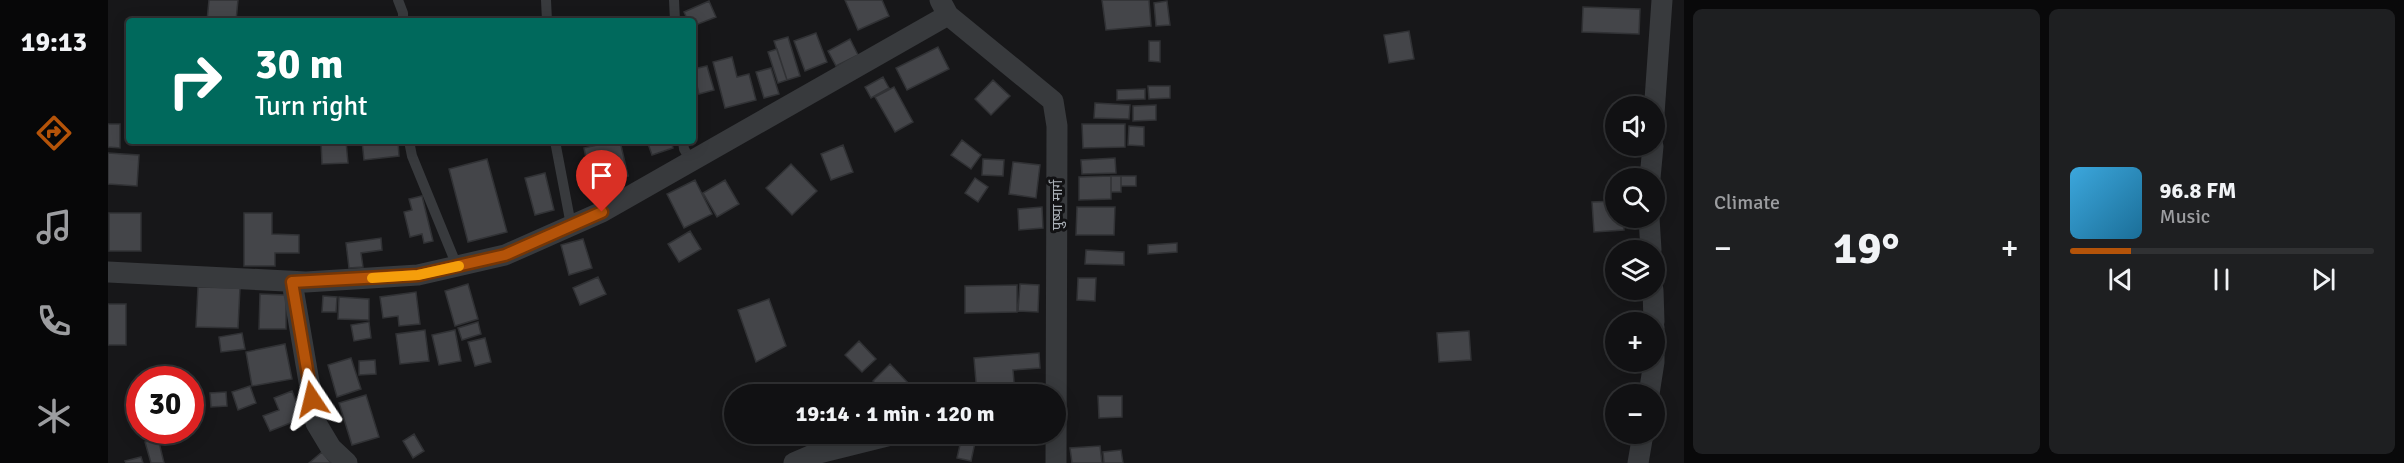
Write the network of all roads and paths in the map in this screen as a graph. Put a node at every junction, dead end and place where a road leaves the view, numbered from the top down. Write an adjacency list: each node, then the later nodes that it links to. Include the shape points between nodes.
1 (398, 0): 6 (lane)
2 (546, 0): 7 (lane)
3 (674, 0): 8 (lane)
4 (1662, 0): 9 (street)
5 (944, 8): 13 (street); 18 (street, पुष्पा मार्ग, via 1053,101 1058,126)
6 (403, 18)
7 (547, 18)
8 (675, 18)
9 (1655, 96)
10 (410, 144): 15 (lane)
11 (556, 144): 14 (lane)
12 (683, 144): 13 (lane)
13 (691, 161): 14 (street, via 602,212)
14 (571, 225): 15 (street, via 505,255)
15 (457, 266): 17 (street, via 418,275)
16 (108, 272): 17 (street)
17 (292, 282): 22 (street, via 316,423 331,448)
18 (1047, 384)
19 (855, 444): 23 (street)
20 (1054, 444): 24 (street, पुष्पा मार्ग)
21 (1641, 444): 25 (street)
22 (347, 463)
23 (794, 463)
24 (1056, 463)
25 (1638, 463)

